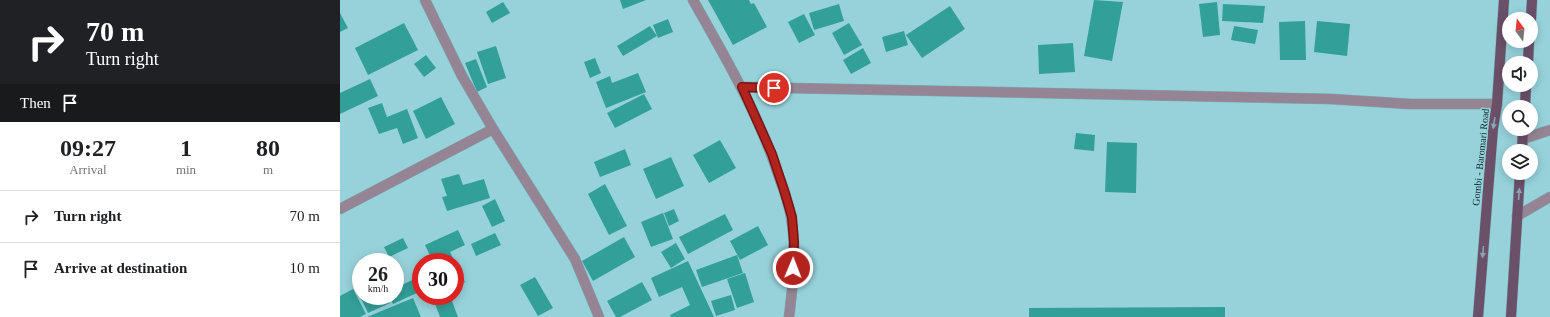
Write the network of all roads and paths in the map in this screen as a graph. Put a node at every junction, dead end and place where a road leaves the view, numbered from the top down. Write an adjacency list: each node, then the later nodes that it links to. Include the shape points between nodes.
1 (425, 0): 8 (street, via 462,76)
2 (693, 0): 6 (street)
3 (1504, 0): 7 (main road, Gombi - Baromari Road)
4 (1532, 0): 5 (main road)
5 (1531, 12)
6 (742, 87): 7 (street); 16 (street, via 772,154 792,217 794,242)
7 (1497, 104): 17 (main road, Gombi - Baromari Road, one-way to 17)
8 (493, 129): 13 (street); 15 (street, via 575,259)
9 (1550, 130): 10 (street)
10 (1538, 132)
11 (1520, 180): 14 (main road, one-way to 11)
12 (1550, 197): 14 (street)
13 (340, 209)
14 (1517, 216): 18 (main road)
15 (599, 317)
16 (789, 317)
17 (1478, 317)
18 (1511, 317)

